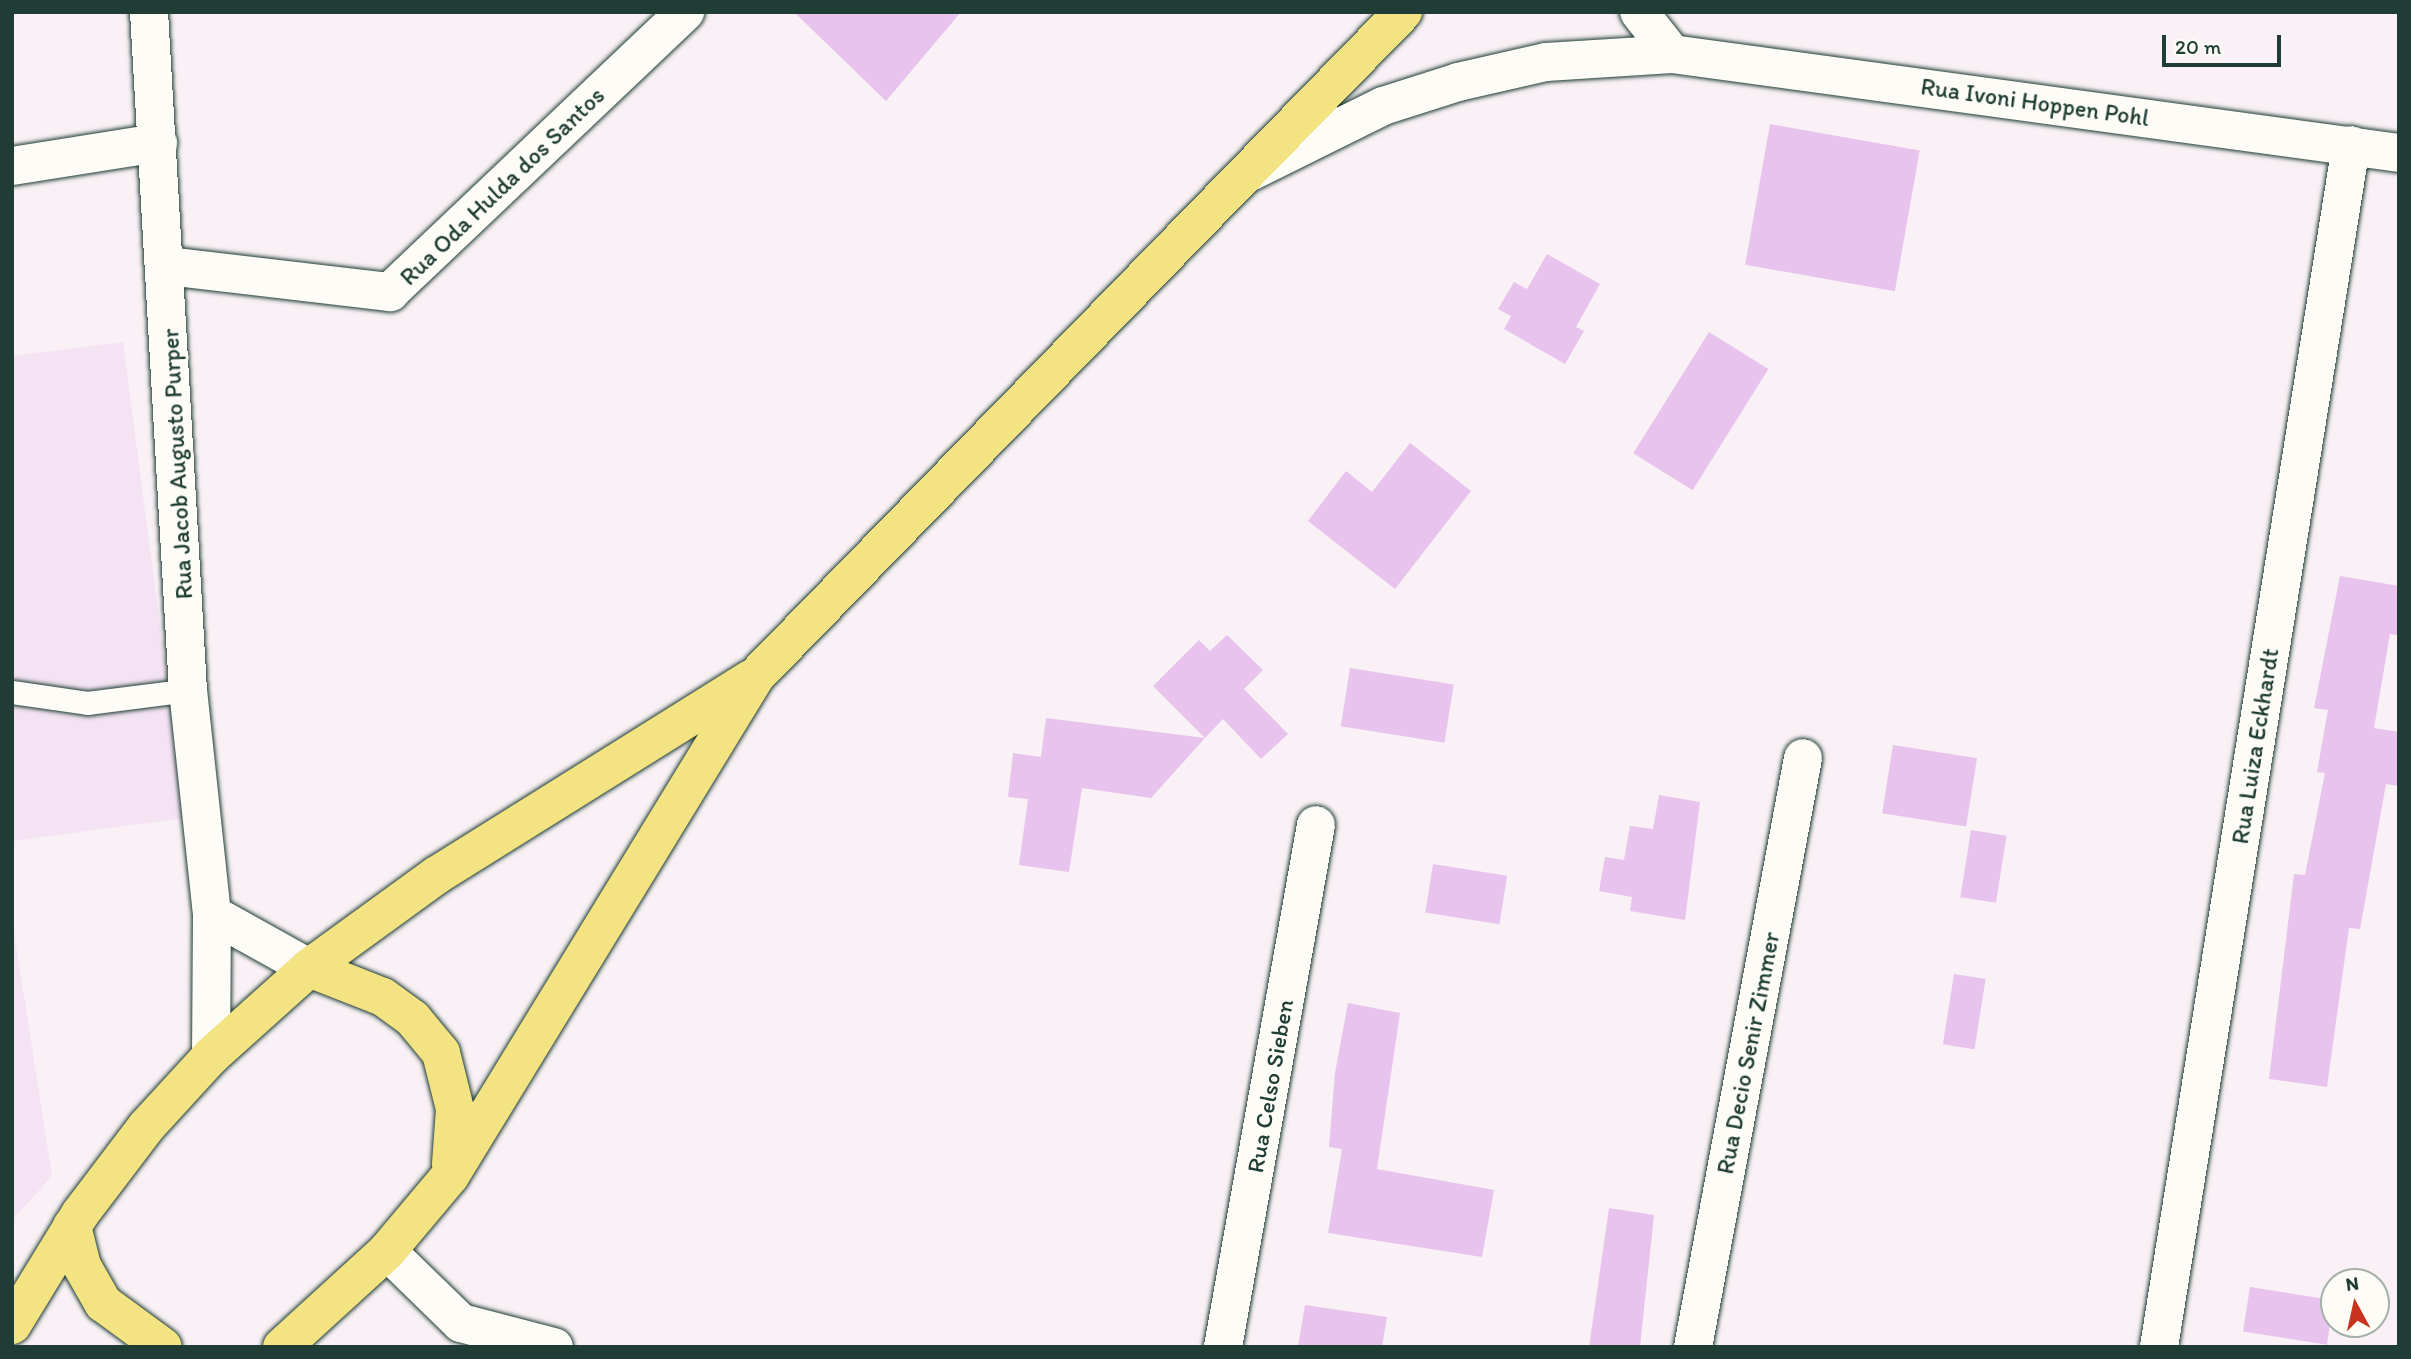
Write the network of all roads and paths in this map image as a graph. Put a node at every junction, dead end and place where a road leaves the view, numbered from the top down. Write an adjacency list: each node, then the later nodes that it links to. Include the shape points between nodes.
1 (149, 12): 6 (street, Rua Jacob Augusto Purper)
2 (685, 12): 11 (street, Rua Oda Hulda dos Santos, via 390,292)
3 (1403, 12): 10 (highway)
4 (1639, 12): 5 (street)
5 (1672, 54): 7 (street, Rua Ivoni Hoppen Pohl); 10 (street, Rua Ivoni Hoppen Pohl, via 1546,62 1458,82 1383,106)
6 (158, 143): 9 (street); 11 (street, Rua Jacob Augusto Purper)
7 (2351, 145): 8 (street, Rua Ivoni Hoppen Pohl); 29 (street, Rua Luiza Eckhardt)
8 (2399, 153)
9 (12, 166)
10 (1240, 178): 12 (highway)
11 (168, 266): 13 (street, Rua Jacob Augusto Purper)
12 (756, 676): 18 (highway, via 436,875); 20 (highway)
13 (188, 690): 14 (lane, via 87,703); 17 (street, Rua Jacob Augusto Purper)
14 (12, 692)
15 (1802, 758): 28 (street, Rua Decio Senir Zimmer)
16 (1316, 825): 27 (street, Rua Celso Sieben)
17 (212, 914): 18 (street); 19 (street, Rua Jacob Augusto Purper)
18 (309, 968): 19 (highway); 20 (highway, via 383,997 413,1019 441,1053 455,1109)
19 (211, 1056): 21 (highway, via 146,1127)
20 (450, 1176): 22 (highway)
21 (72, 1226): 23 (highway); 24 (highway, via 82,1266 103,1303)
22 (387, 1251): 25 (highway); 26 (street, via 461,1323)
23 (12, 1325)
24 (163, 1347)
25 (282, 1347)
26 (554, 1347)
27 (1223, 1347)
28 (1693, 1347)
29 (2159, 1347)

